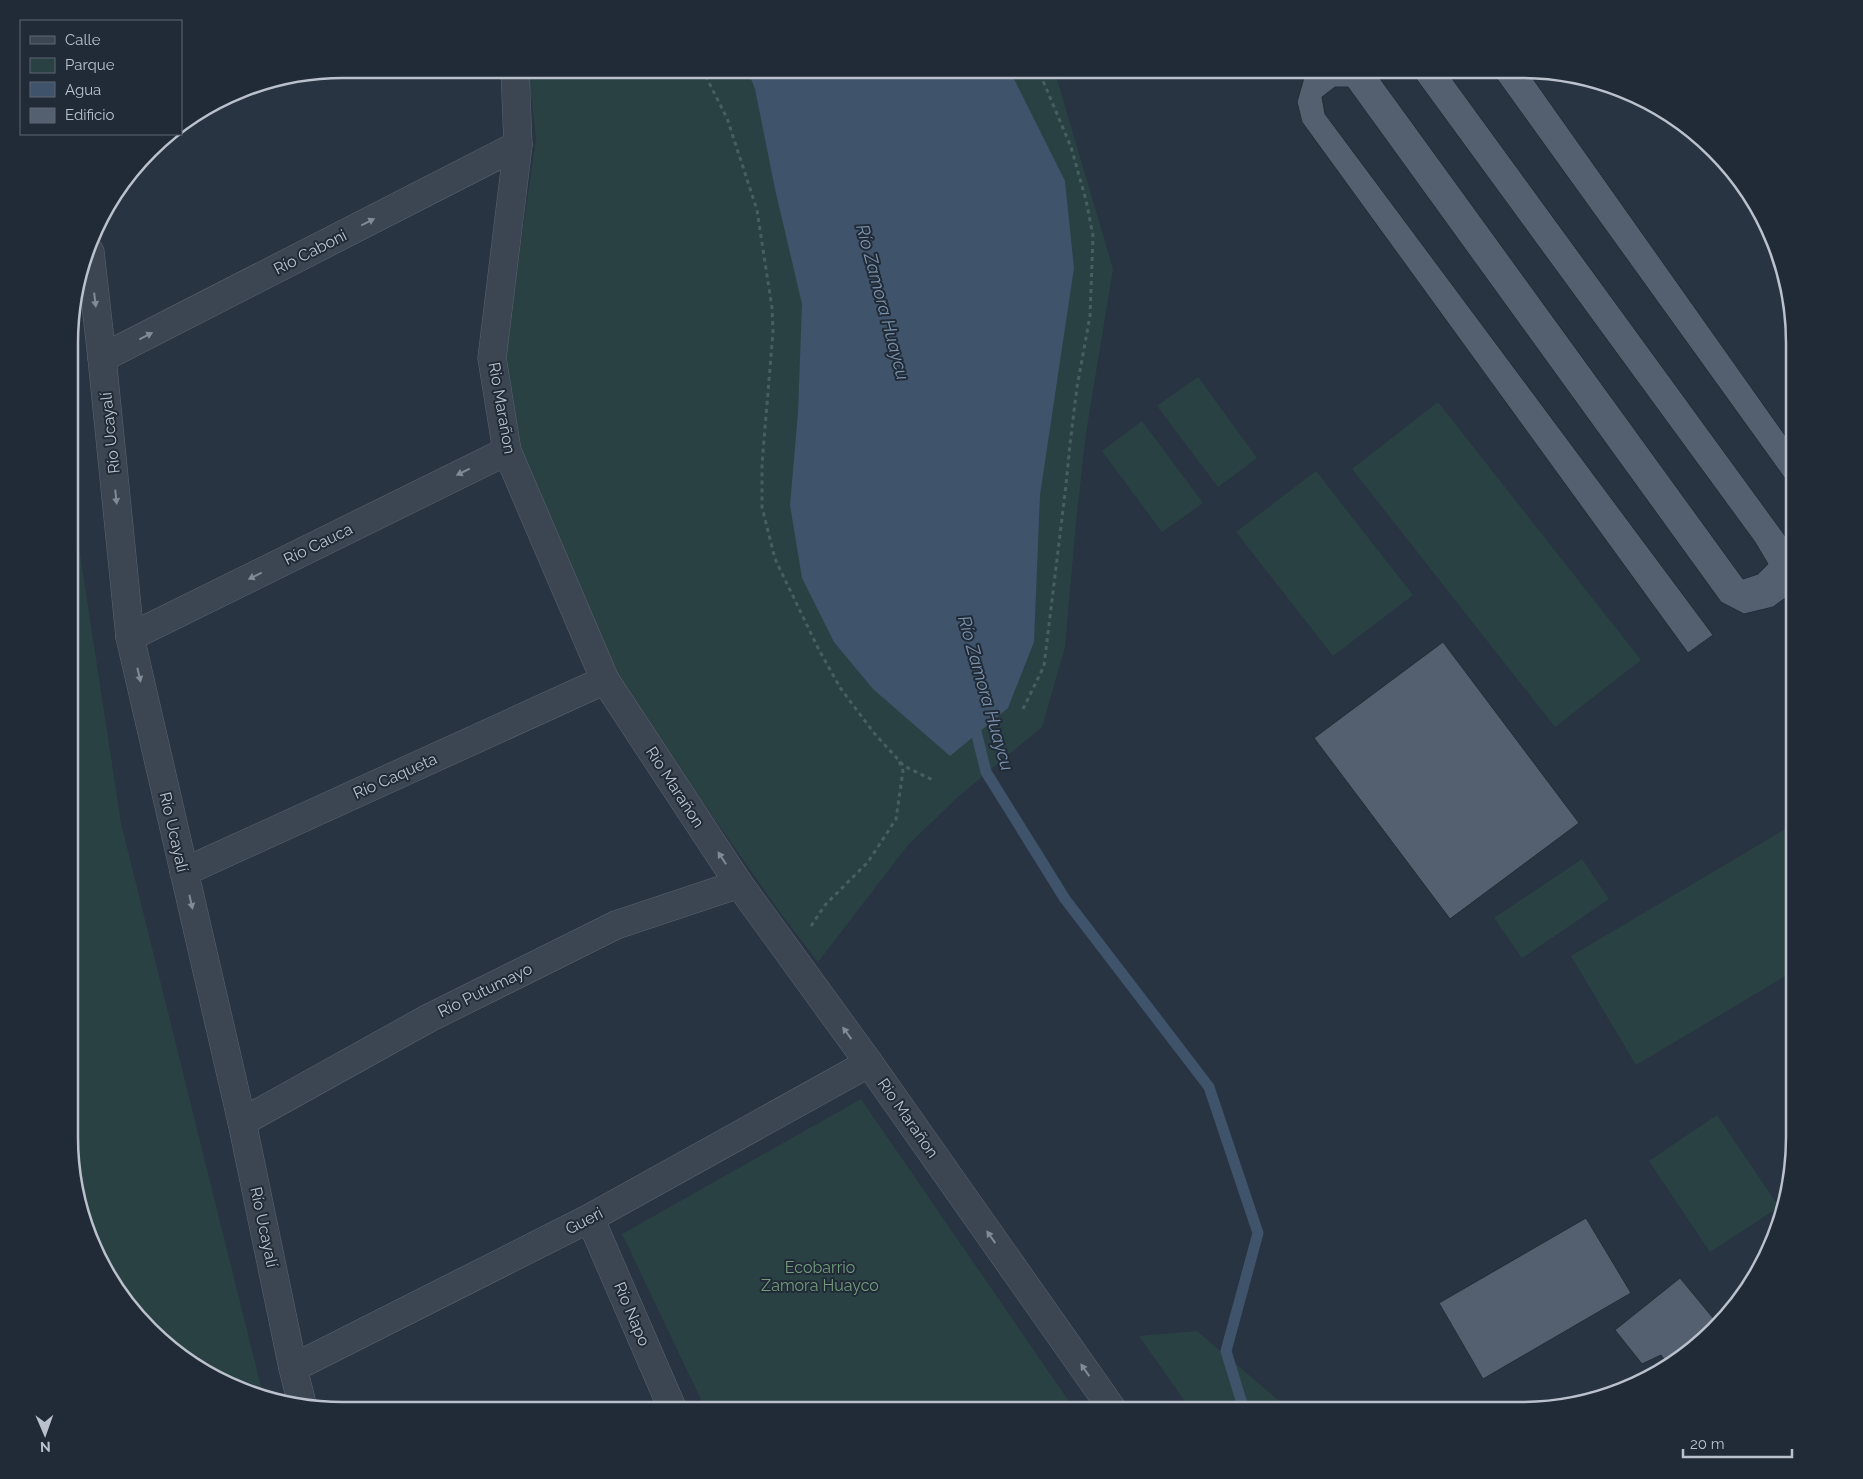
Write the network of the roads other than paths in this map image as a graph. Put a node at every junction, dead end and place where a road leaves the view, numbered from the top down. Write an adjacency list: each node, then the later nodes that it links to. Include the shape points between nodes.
1 (515, 78): 2 (street, Rio Marañon)
2 (518, 145): 4 (street, Río Caboni, one-way to 2); 5 (street, Rio Marañon, via 492,358)
3 (91, 261): 4 (street, Río Ucayalí, one-way to 4)
4 (102, 358): 6 (street, Río Ucayalí, one-way to 6)
5 (507, 451): 6 (street, Río Cauca, one-way to 6); 7 (street, Rio Marañon)
6 (130, 637): 8 (street, Río Ucayalí, one-way to 8)
7 (605, 680): 8 (street, Río Caqueta); 9 (street, Rio Marañon, one-way to 7)
8 (184, 872): 11 (street, Río Ucayalí, one-way to 11)
9 (739, 884): 10 (street, Rio Marañon, one-way to 9); 11 (street, Río Putumayo, via 616,925 429,1018)
10 (869, 1063): 12 (street, Gueri); 16 (street, Rio Marañon, one-way to 10)
11 (242, 1122): 13 (street, Río Ucayalí)
12 (590, 1218): 13 (street, Gueri); 15 (street, Río Napo)
13 (293, 1368): 14 (street, Río Ucayalí)
14 (300, 1398)
15 (670, 1402)
16 (1107, 1402)

